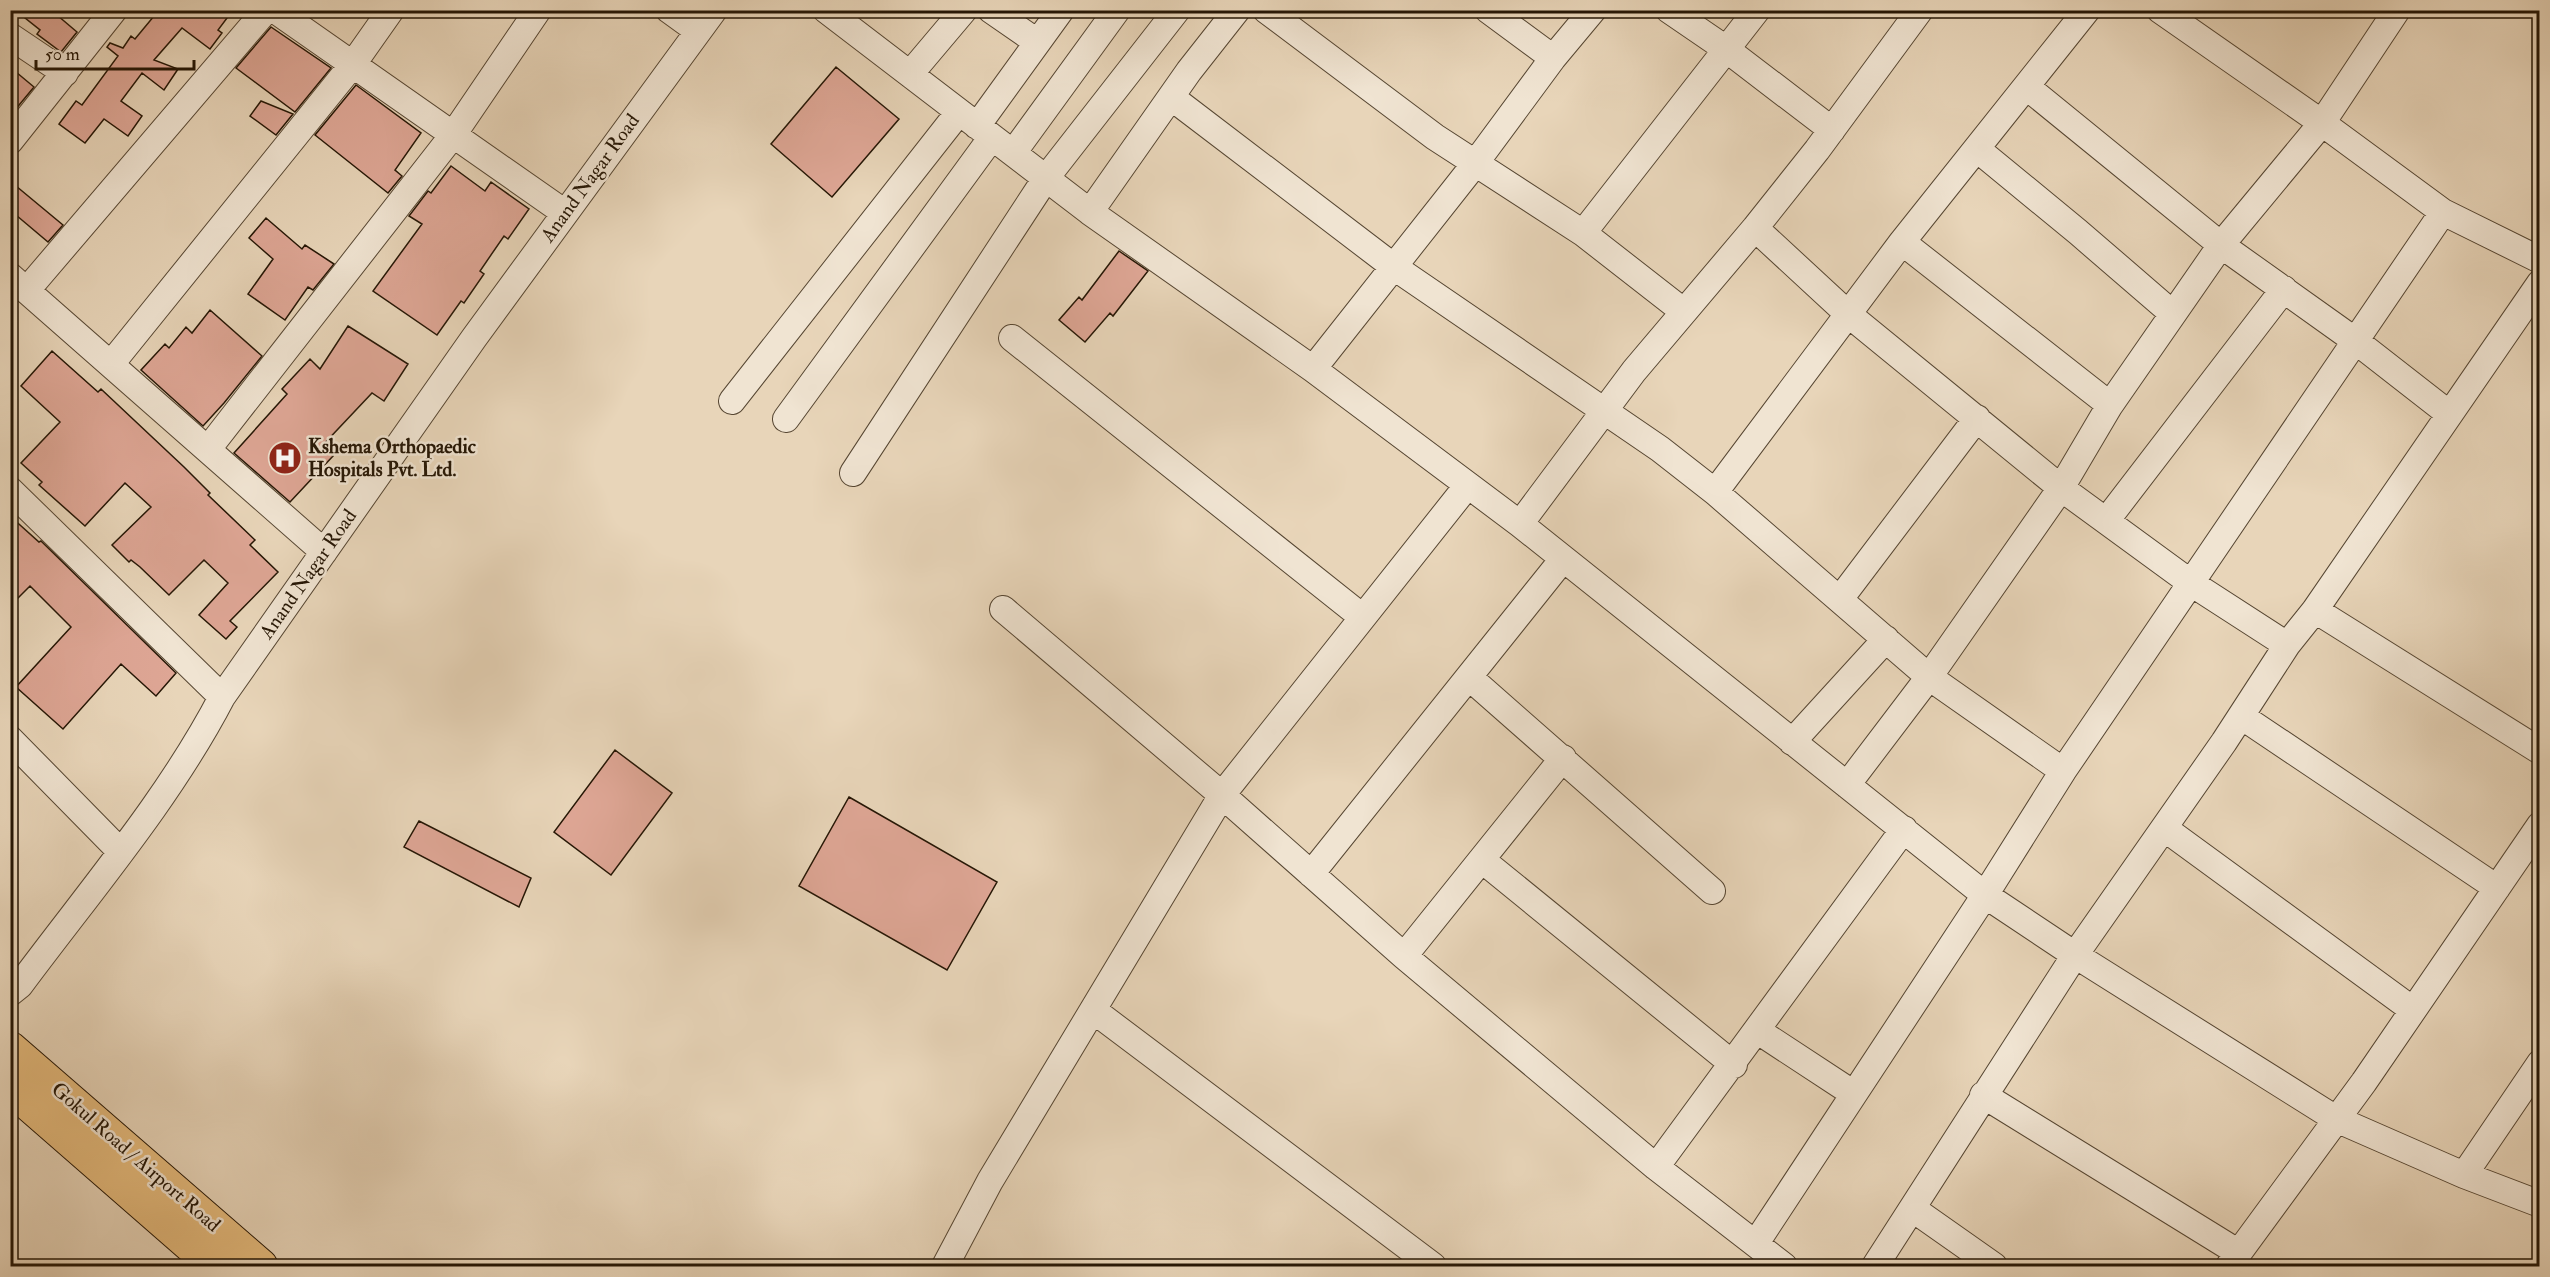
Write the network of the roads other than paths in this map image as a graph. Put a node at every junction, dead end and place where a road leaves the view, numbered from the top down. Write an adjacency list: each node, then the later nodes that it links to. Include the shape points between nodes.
1 (114, 10): 30 (street)
2 (266, 10): 52 (street)
3 (275, 10): 29 (street)
4 (391, 10): 29 (street)
5 (538, 10): 37 (street)
6 (669, 10): 24 (street)
7 (714, 10): 24 (street, Anand Nagar Road)
8 (826, 10): 31 (street)
9 (964, 10): 31 (street)
10 (991, 10): 26 (street)
11 (1060, 10): 26 (street)
12 (1117, 10): 40 (street)
13 (1176, 10): 42 (street)
14 (1237, 10): 33 (street)
15 (1266, 10): 41 (street)
16 (1488, 10): 28 (street)
17 (1593, 10): 28 (street)
18 (1669, 10): 27 (street)
19 (1756, 10): 27 (street)
20 (1920, 10): 36 (street)
21 (2087, 10): 32 (street)
22 (2160, 10): 34 (street)
23 (2397, 10): 34 (street)
24 (698, 31): 45 (street, Anand Nagar Road)
25 (10, 36): 30 (street)
26 (1037, 42): 35 (street)
27 (1726, 49): 36 (street); 47 (street)
28 (1552, 57): 41 (street)
29 (353, 64): 37 (street); 60 (street)
30 (65, 73): 38 (street)
31 (910, 74): 35 (street)
32 (2027, 87): 39 (street); 49 (street)
33 (1171, 97): 43 (street); 51 (street)
34 (2322, 123): 44 (street); 49 (street)
35 (976, 125): 40 (street); 62 (street); 67 (street)
36 (1832, 130): 46 (street)
37 (453, 135): 45 (street); 68 (street)
38 (10, 141)
39 (1977, 149): 48 (street); 57 (street)
40 (1013, 153): 42 (street)
41 (1474, 165): 47 (street); 51 (street)
42 (1046, 178): 43 (street); 69 (street)
43 (1090, 212): 61 (street)
44 (2443, 212): 50 (street); 59 (street)
45 (565, 213): 76 (street, Anand Nagar Road)
46 (1755, 228): 55 (street); 56 (street)
47 (1582, 233): 55 (street)
48 (1902, 242): 56 (street); 63 (street)
49 (2221, 244): 54 (street); 57 (street)
50 (2540, 260)
51 (1394, 267): 61 (street); 64 (street)
52 (19, 283): 60 (street)
53 (2540, 283): 65 (street)
54 (2284, 289): 59 (street); 74 (street)
55 (1683, 311): 64 (street)
56 (1848, 314): 66 (street); 73 (street)
57 (2173, 314): 63 (street)
58 (1012, 338): 82 (street)
59 (2357, 342): 65 (street); 78 (street)
60 (111, 364): 68 (street)
61 (1313, 369): 70 (street)
62 (732, 401)
63 (2110, 405): 71 (street)
64 (1604, 410): 73 (street); 75 (street)
65 (2448, 413): 81 (street)
66 (1977, 418): 71 (street); 79 (street)
67 (786, 419)
68 (208, 449): 76 (street)
69 (853, 473)
70 (1467, 486): 75 (street); 82 (street)
71 (2061, 488): 74 (street); 85 (street)
72 (10, 490): 87 (street)
73 (1715, 492): 79 (street)
74 (2106, 521): 78 (street)
75 (1520, 524): 77 (street)
76 (324, 552): 87 (street, Anand Nagar Road)
77 (1563, 559): 86 (street); 90 (street)
78 (2191, 583): 84 (street); 93 (street)
79 (1840, 599): 83 (street)
80 (1004, 609): 95 (street)
81 (2314, 610): 84 (street); 91 (street)
82 (1361, 616): 95 (street)
83 (1886, 639): 85 (street); 90 (street)
84 (2287, 645): 88 (street)
85 (1929, 677): 93 (street); 94 (street)
86 (1470, 678): 92 (street); 101 (street)
87 (222, 697): 99 (street, Anand Nagar Road, via 198,744)
88 (2241, 716): 97 (street); 102 (street)
89 (10, 739): 99 (street)
90 (1792, 742): 94 (street)
91 (2540, 750)
92 (1563, 758): 100 (street); 103 (street)
93 (2063, 771): 104 (street)
94 (1847, 785): 98 (street)
95 (1222, 795): 101 (street); 108 (street)
96 (2540, 825): 102 (street)
97 (2164, 828): 105 (street); 109 (street)
98 (1904, 829): 104 (street); 110 (street)
99 (120, 851): 107 (street, Anand Nagar Road, via 20,985)
100 (1482, 860): 106 (street); 113 (street)
101 (1311, 874): 106 (street)
102 (2497, 888): 109 (street)
103 (1712, 891)
104 (1985, 895): 105 (street); 115 (street)
105 (2076, 955): 116 (street); 117 (street)
106 (1404, 956): 118 (street)
107 (10, 993)
108 (1093, 1010): 126 (street, via 990,1181); 127 (street)
109 (2413, 1010): 117 (street)
110 (1758, 1031): 113 (street); 115 (street)
111 (10, 1048): 125 (main road, Gokul Road / Airport Road)
112 (2540, 1063): 119 (street)
113 (1734, 1065): 118 (street)
114 (10, 1088): 124 (main road, Gokul Road / Airport Road)
115 (1854, 1094): 122 (street)
116 (1983, 1095): 121 (street); 123 (street)
117 (2336, 1119): 119 (street); 123 (street)
118 (1656, 1167): 122 (street)
119 (2464, 1175): 120 (street)
120 (2540, 1204)
121 (1913, 1209): 129 (street); 130 (street)
122 (1756, 1243): 128 (street)
123 (2234, 1260)
124 (214, 1266)
125 (261, 1266)
126 (945, 1266)
127 (1433, 1266)
128 (1784, 1266)
129 (1875, 1266)
130 (1994, 1266)

